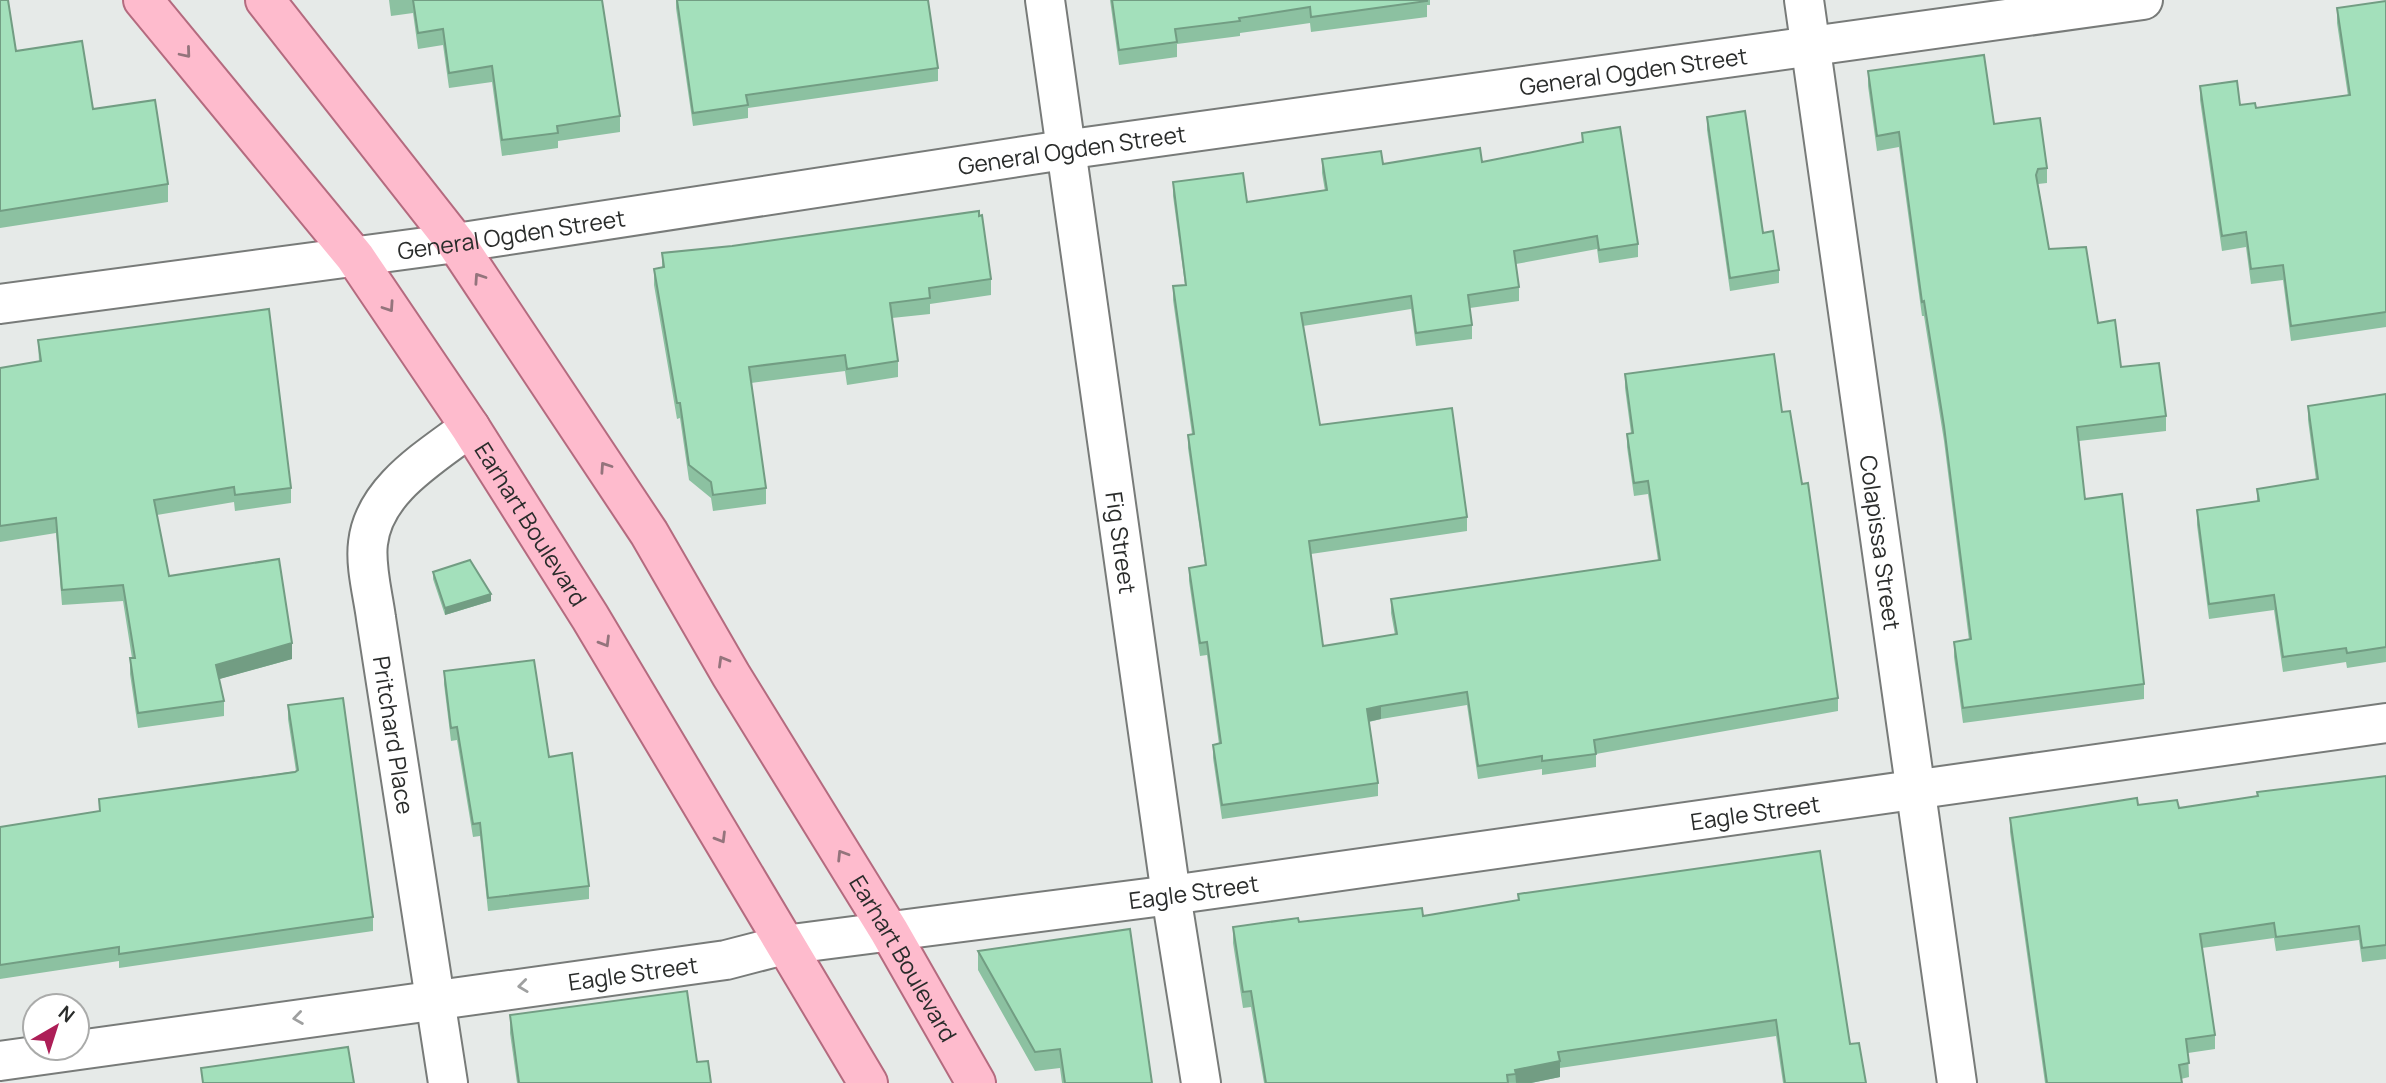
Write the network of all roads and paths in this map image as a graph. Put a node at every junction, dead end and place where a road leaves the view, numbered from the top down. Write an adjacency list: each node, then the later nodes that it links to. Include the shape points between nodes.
1 (143, 0): 9 (main road, Earhart Boulevard, one-way to 9)
2 (265, 0): 8 (main road, Earhart Boulevard)
3 (1045, 0): 7 (street, Fig Street)
4 (1804, 0): 6 (street, Colapissa Street)
5 (2143, 0): 6 (street, General Ogden Street)
6 (1811, 46): 7 (street, General Ogden Street); 13 (street, Colapissa Street)
7 (1064, 150): 8 (street, General Ogden Street); 14 (street, Fig Street)
8 (456, 243): 9 (street, General Ogden Street); 15 (main road, Earhart Boulevard, one-way to 8, via 649,533)
9 (355, 257): 10 (street, General Ogden Street); 11 (main road, Earhart Boulevard, one-way to 11)
10 (0, 304)
11 (470, 428): 16 (main road, Earhart Boulevard, one-way to 16, via 590,617); 17 (street, Pritchard Place, via 381,503 368,542)
12 (2386, 723): 13 (street, Eagle Street)
13 (1915, 787): 14 (street, Eagle Street); 23 (street, Colapissa Street)
14 (1171, 895): 15 (street, Eagle Street); 22 (street, Fig Street)
15 (889, 931): 16 (street, Eagle Street); 21 (main road, Earhart Boulevard)
16 (784, 945): 17 (street, Eagle Street, one-way to 17, via 726,960); 20 (main road, Earhart Boulevard)
17 (436, 998): 18 (street, Eagle Street, one-way to 18); 19 (street, Pritchard Place)
18 (0, 1061)
19 (448, 1083)
20 (868, 1083)
21 (976, 1083)
22 (1201, 1083)
23 (1958, 1083)

